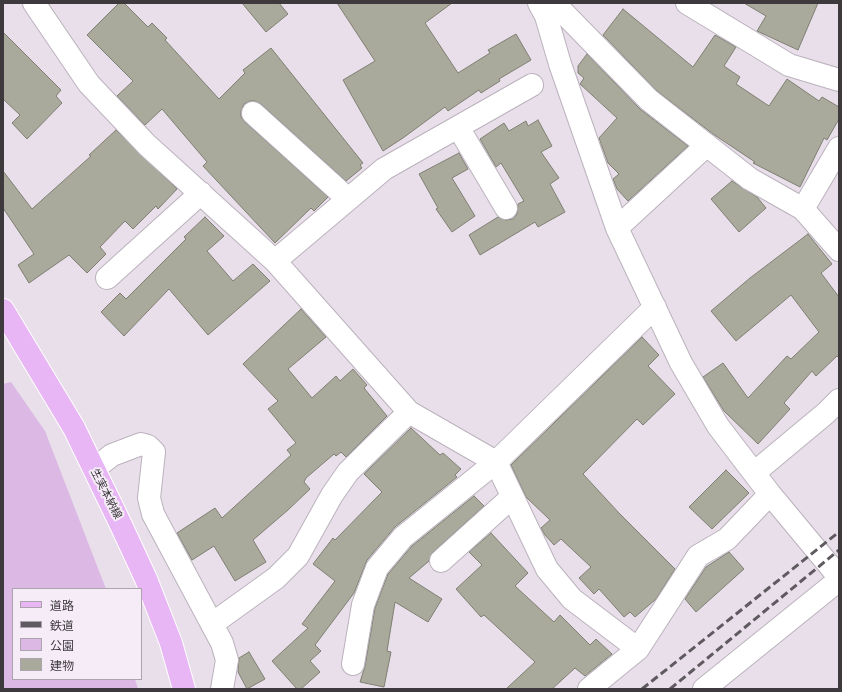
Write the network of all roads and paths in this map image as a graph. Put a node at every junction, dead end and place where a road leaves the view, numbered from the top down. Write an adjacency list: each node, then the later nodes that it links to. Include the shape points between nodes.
1 (34, 3): 11 (street, via 89,84 147,145)
2 (539, 3): 15 (street, via 546,16)
3 (554, 3): 9 (street, via 649,100)
4 (687, 3): 5 (street, via 789,65)
5 (839, 80)
6 (532, 85): 8 (street)
7 (253, 114): 12 (street)
8 (458, 127): 12 (street, via 384,169); 13 (street)
9 (706, 145): 14 (street, via 750,179); 15 (street)
10 (839, 148): 14 (street)
11 (201, 193): 17 (street); 18 (street)
12 (348, 199): 17 (street)
13 (506, 208)
14 (803, 209): 16 (street)
15 (617, 228): 19 (street)
16 (839, 250)
17 (275, 261): 22 (street)
18 (107, 278)
19 (655, 307): 23 (street); 25 (street, via 681,363 718,426)
20 (3, 310): 24 (main road, 生実本納線, via 50,385)
21 (839, 400): 25 (street)
22 (409, 412): 23 (street); 30 (street, via 348,472 298,556 276,578)
23 (496, 462): 27 (street); 32 (street, via 403,537 377,568 363,605)
24 (94, 469): 30 (street, via 112,455 141,444 154,452 149,498 153,514); 33 (main road, 生実本納線, via 146,579 171,643)
25 (754, 473): 26 (street)
26 (770, 494): 29 (street); 31 (street, via 727,539 698,556)
27 (512, 497): 28 (street); 31 (street, via 547,569 572,600)
28 (441, 561)
29 (839, 579): 36 (street)
30 (212, 624): 34 (street, via 227,660)
31 (638, 649): 35 (street)
32 (353, 664)
33 (184, 688)
34 (222, 689)
35 (589, 689)
36 (704, 689)

